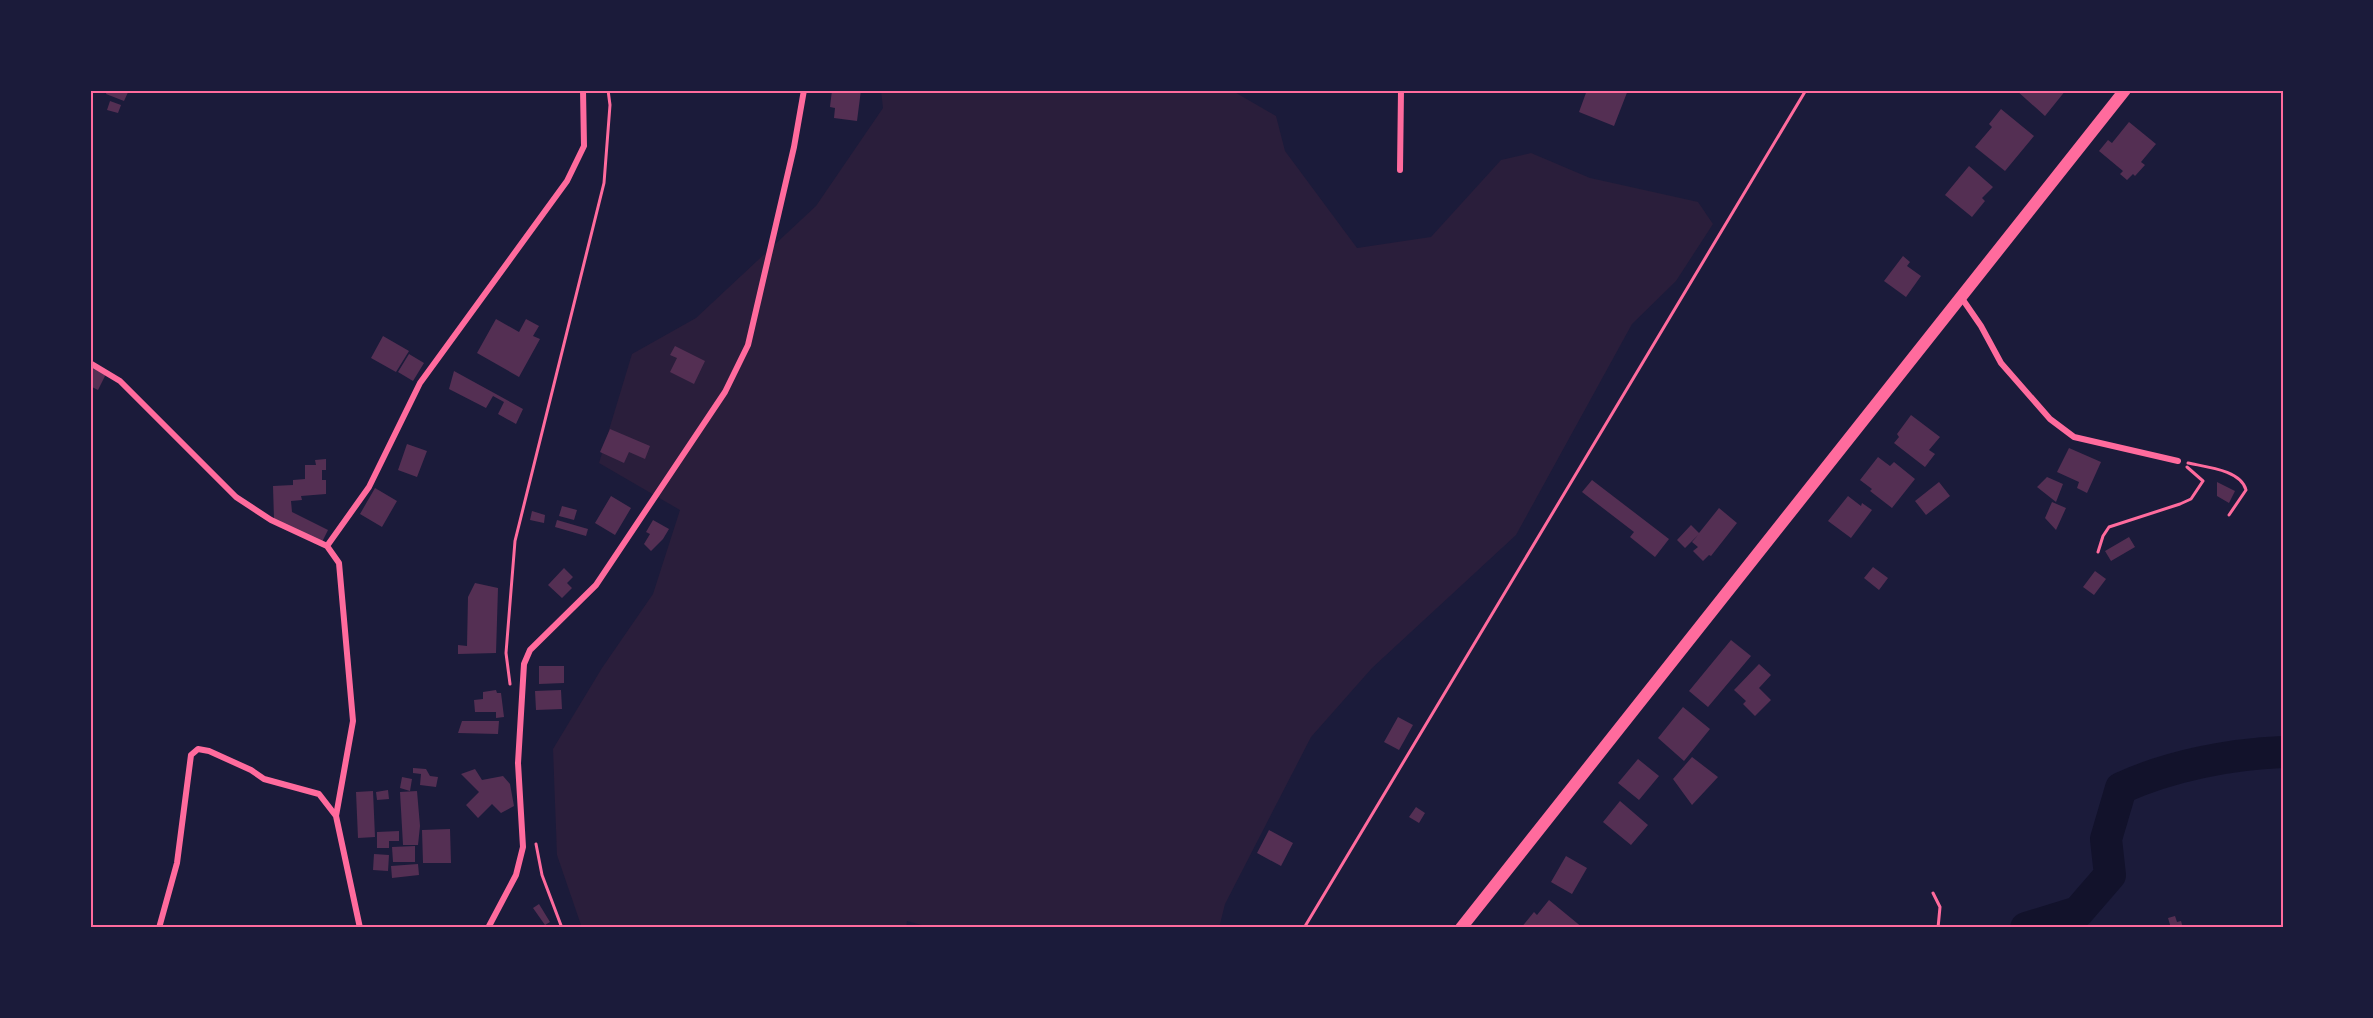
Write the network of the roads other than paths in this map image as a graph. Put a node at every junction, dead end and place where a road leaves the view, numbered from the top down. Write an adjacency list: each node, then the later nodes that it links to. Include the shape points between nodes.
1 (584, 90): 9 (street, via 584,146 567,181 420,383 369,487)
2 (804, 90): 13 (street, via 748,345 725,392 596,585 530,650 524,664 518,763 523,847 516,875)
3 (1401, 90): 5 (street)
4 (2125, 90): 6 (main road)
5 (1400, 170)
6 (1960, 297): 8 (street, via 2001,363 2050,419 2074,437); 14 (main road)
7 (90, 363): 9 (street, via 120,381 236,497 271,520)
8 (2178, 461)
9 (327, 546): 10 (street, via 339,563 353,722)
10 (336, 816): 11 (street, via 319,794 264,779 198,749 191,755 177,863); 12 (street)
11 (159, 928)
12 (360, 928)
13 (488, 928)
14 (1461, 928)

